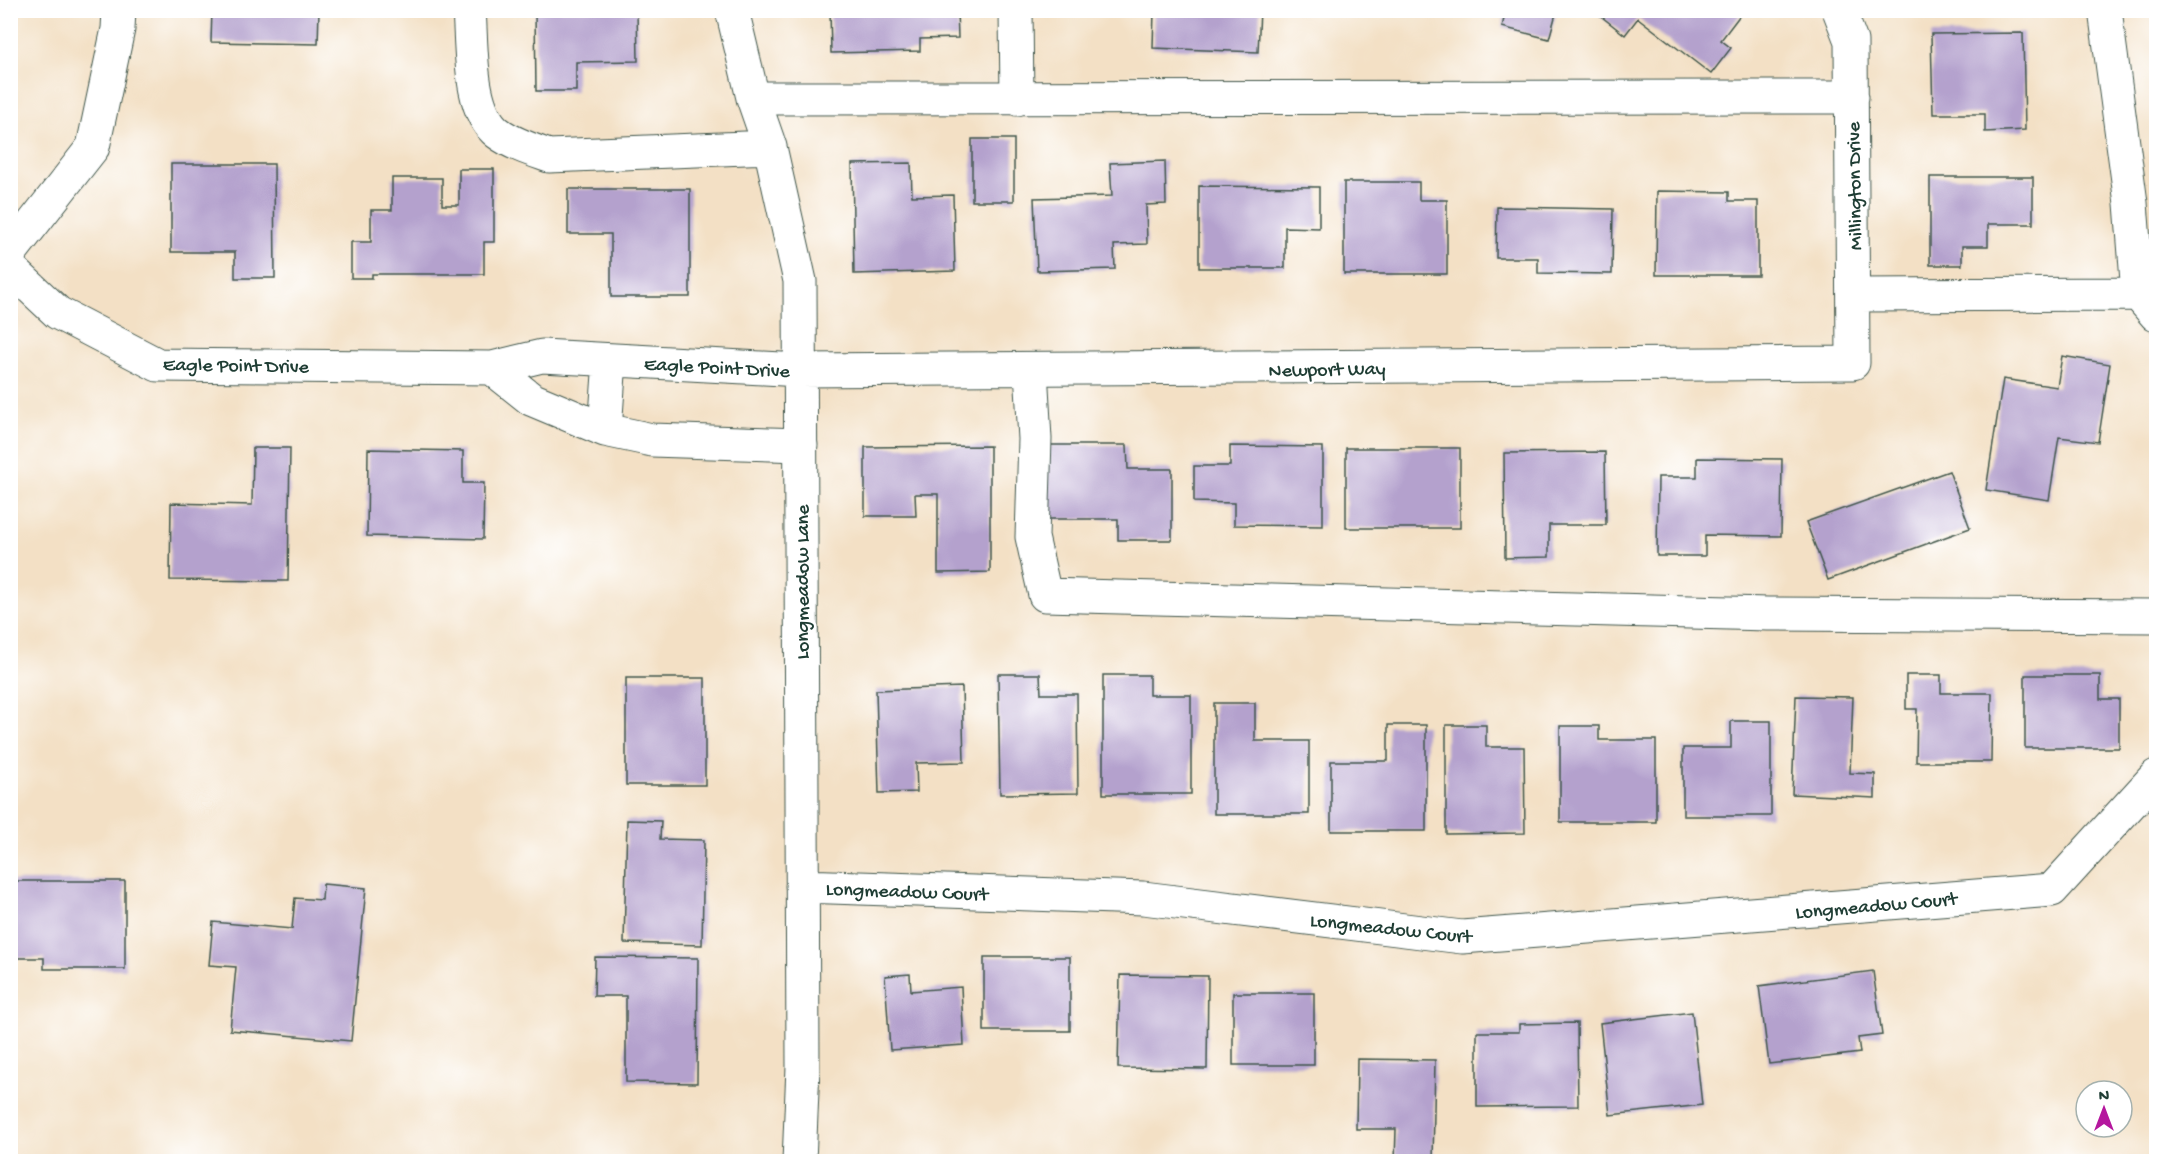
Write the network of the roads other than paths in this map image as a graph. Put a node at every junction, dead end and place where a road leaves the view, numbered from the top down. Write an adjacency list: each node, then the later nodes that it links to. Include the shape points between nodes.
1 (118, 10): 11 (street, via 118,29 93,147)
2 (469, 10): 10 (street, via 475,86 485,117 497,133 523,147 549,156)
3 (732, 10): 7 (street, Longmeadow Lane)
4 (1016, 10): 9 (street)
5 (1839, 10): 8 (street, Millington Drive, via 1851,41)
6 (2105, 10): 14 (street)
7 (753, 98): 9 (street); 10 (street, Longmeadow Lane)
8 (1852, 98): 9 (street); 13 (street, Millington Drive)
9 (1017, 99)
10 (771, 147): 18 (street, Longmeadow Lane, via 800,282)
11 (10, 253)
12 (10, 268): 17 (street, Eagle Point Drive, via 58,313 158,364)
13 (1855, 296): 14 (street); 16 (street, Millington Drive)
14 (2147, 305)
15 (610, 360): 17 (street, Eagle Point Drive, via 542,356); 18 (street, Eagle Point Drive); 20 (street)
16 (1853, 363): 19 (street, Newport Way)
17 (492, 369): 20 (street, via 531,399)
18 (800, 370): 19 (street, Newport Way); 21 (street, Longmeadow Lane)
19 (1030, 370): 22 (street, via 1035,439 1032,537 1045,595 1768,614)
20 (605, 430): 21 (street, via 652,440)
21 (801, 445): 24 (street, Longmeadow Lane)
22 (2157, 616)
23 (2157, 776): 24 (street, Longmeadow Court, via 2052,890 1462,937 1143,898)
24 (802, 886): 25 (street, Longmeadow Lane)
25 (799, 1161)

